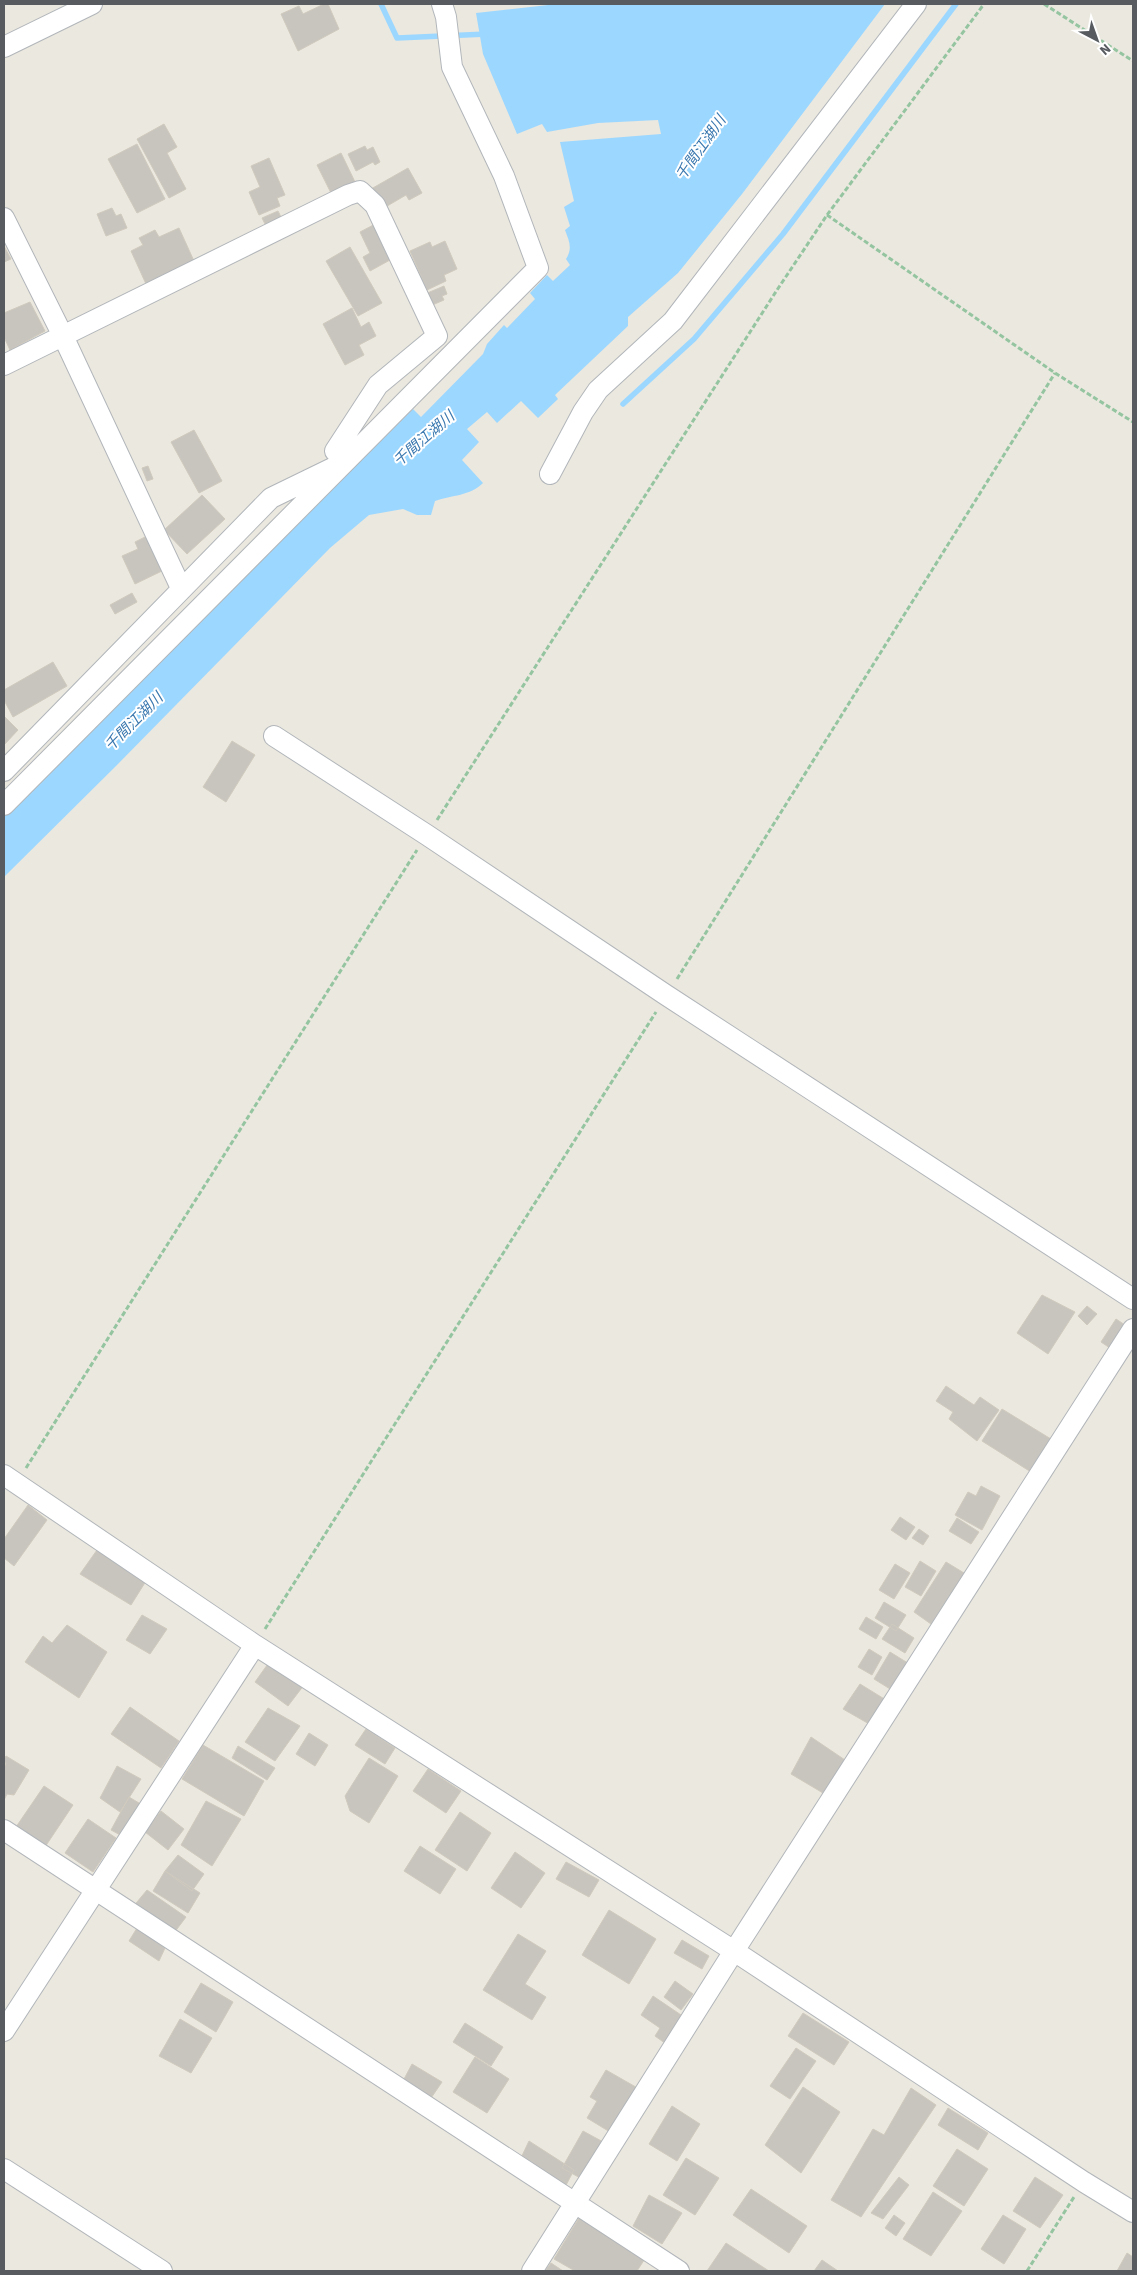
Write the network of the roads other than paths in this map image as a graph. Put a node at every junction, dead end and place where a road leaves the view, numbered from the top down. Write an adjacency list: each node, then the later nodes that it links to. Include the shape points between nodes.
1 (92, 4): 4 (street)
2 (916, 4): 9 (street, via 673,321 598,390)
3 (444, 10): 8 (street, via 452,67 504,176 538,268)
4 (4, 46)
5 (4, 218): 6 (street)
6 (63, 336): 7 (street); 8 (street, via 360,191 375,206 437,336 378,385 335,451); 10 (street)
7 (4, 365)
8 (345, 462): 10 (street, via 271,498); 13 (street)
9 (550, 474)
10 (181, 588): 12 (street)
11 (274, 736): 14 (street)
12 (4, 771)
13 (4, 806)
14 (1133, 1299)
15 (1133, 1329): 20 (street)
16 (4, 1475): 17 (street)
17 (255, 1645): 19 (street); 20 (street)
18 (4, 1830): 19 (street)
19 (96, 1892): 21 (street); 23 (street)
20 (734, 1951): 23 (street); 24 (street)
21 (4, 2031)
22 (4, 2169): 25 (street)
23 (574, 2203): 26 (street); 27 (street)
24 (1133, 2212)
25 (162, 2271)
26 (532, 2271)
27 (679, 2271)

